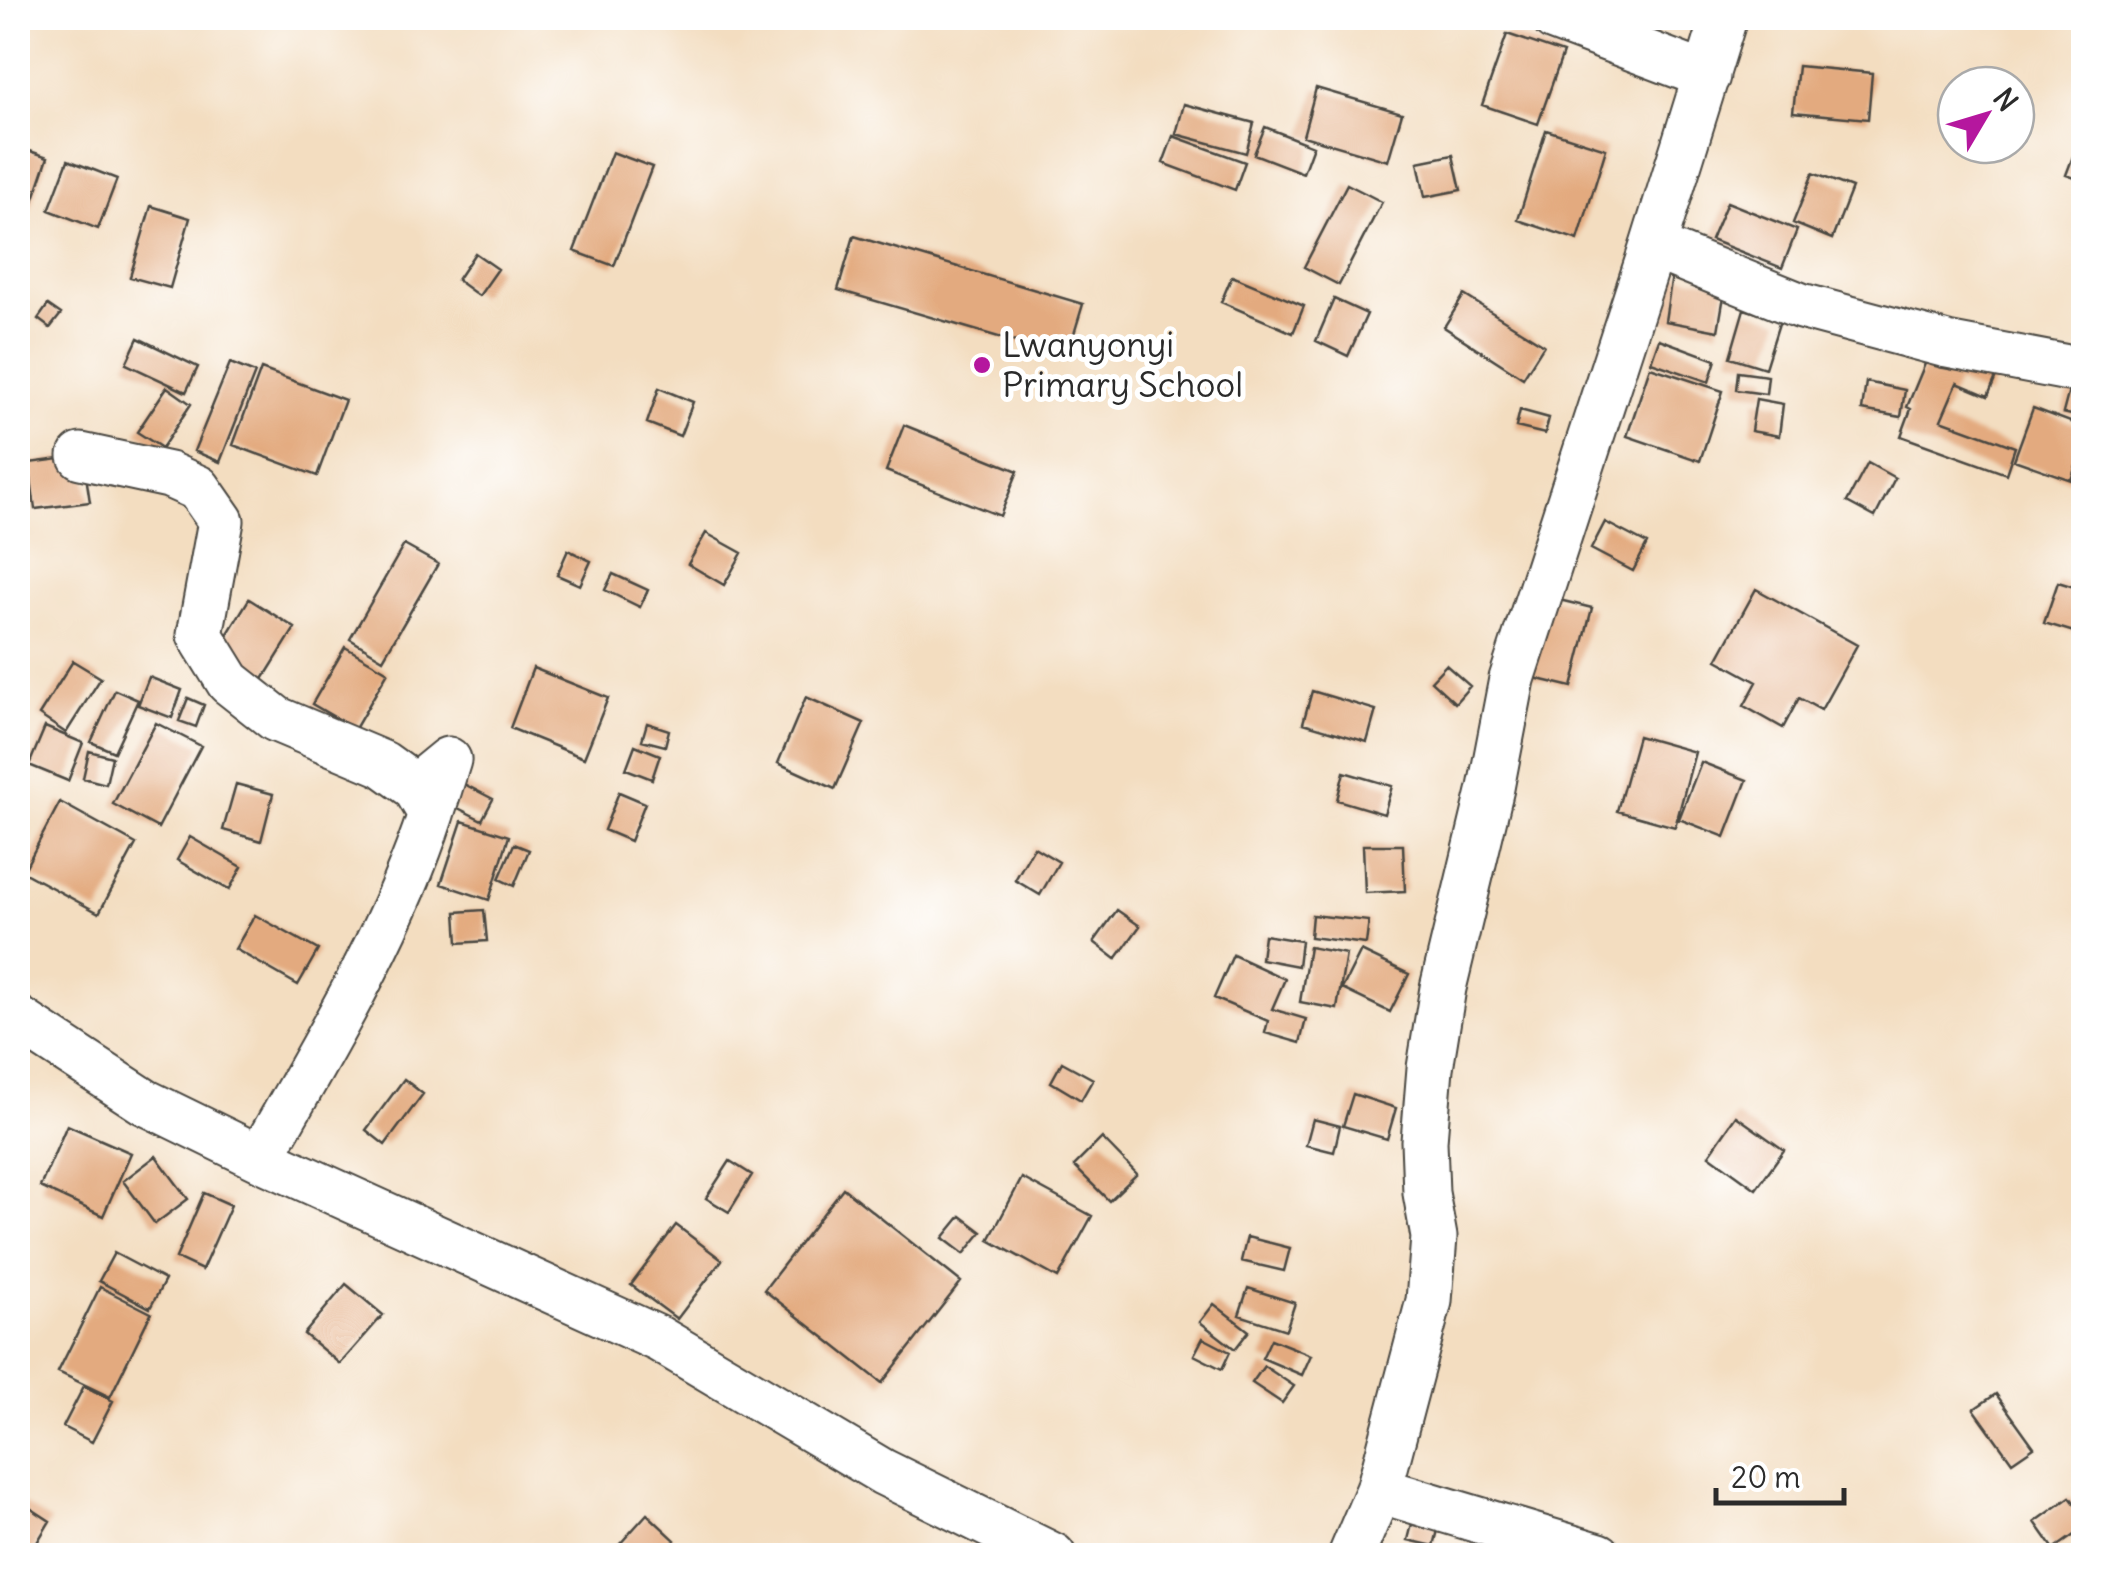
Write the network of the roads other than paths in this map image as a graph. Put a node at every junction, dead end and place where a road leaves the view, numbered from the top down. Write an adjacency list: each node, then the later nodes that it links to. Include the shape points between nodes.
1 (1554, 18): 3 (street)
2 (1724, 18): 3 (street)
3 (1707, 76): 4 (street)
4 (1653, 246): 5 (street, via 1800,306); 9 (street, via 1512,679 1442,988 1424,1141 1434,1237 1430,1302)
5 (2084, 372)
6 (82, 456): 8 (street, via 198,488 222,521 200,635 230,682 276,719 382,764 423,800 418,855 364,975)
7 (18, 1018): 8 (street, via 146,1102)
8 (260, 1158): 10 (street, via 659,1340 882,1472)
9 (1378, 1490): 11 (street); 12 (street)
10 (1053, 1556)
11 (1351, 1556)
12 (1600, 1556)

